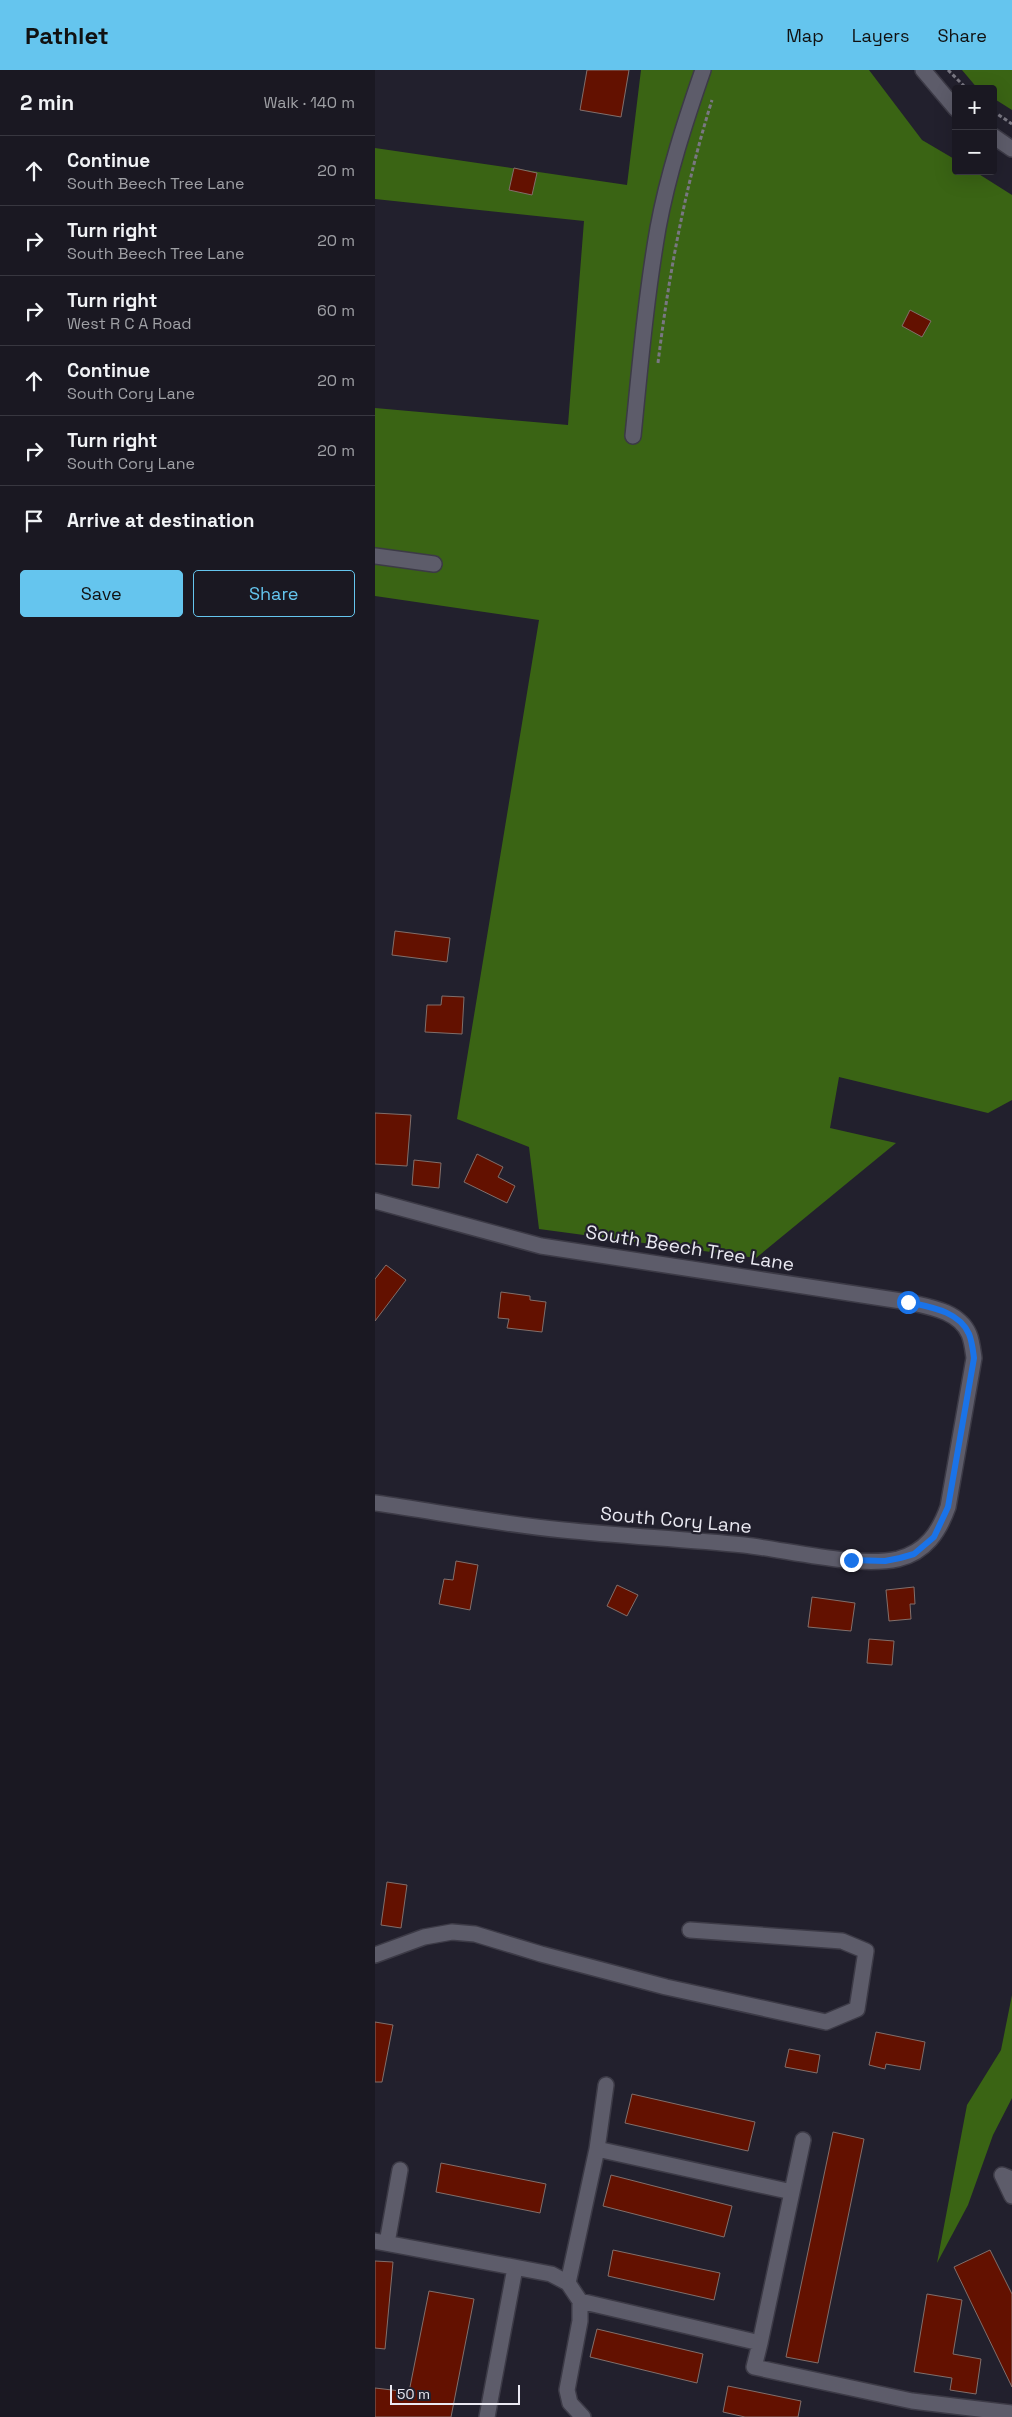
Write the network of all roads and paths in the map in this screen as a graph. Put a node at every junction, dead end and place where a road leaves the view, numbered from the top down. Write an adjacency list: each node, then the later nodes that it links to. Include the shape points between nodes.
1 (703, 70): 12 (street, via 673,162 659,226 647,296)
2 (923, 70): 6 (street)
3 (947, 70): 4 (path)
4 (963, 85)
5 (712, 98): 11 (path, via 679,220)
6 (952, 104)
7 (997, 115): 8 (path)
8 (1012, 124)
9 (997, 139): 10 (street)
10 (1012, 149)
11 (658, 367)
12 (633, 436)
13 (375, 556): 14 (street)
14 (434, 564)
15 (375, 1202): 16 (street, South Beech Tree Lane, via 541,1246 935,1308 959,1321 969,1334)
16 (974, 1358): 17 (street, South Cory Lane, via 948,1507 934,1537 914,1554 871,1561 742,1545 527,1526)
17 (375, 1503)
18 (690, 1930): 19 (street, via 842,1941 867,1951 857,2010 827,2022 666,1987 475,1934 452,1932 424,1936)
19 (375, 1955)
20 (607, 2085): 22 (street)
21 (803, 2140): 25 (street)
22 (597, 2149): 25 (street); 29 (street)
23 (400, 2170): 27 (street)
24 (1012, 2179): 26 (street, via 1002,2175)
25 (792, 2192): 31 (street)
26 (1012, 2196)
27 (381, 2242): 28 (street)
28 (515, 2268): 29 (street, via 551,2274); 33 (street)
29 (568, 2283): 30 (street)
30 (580, 2301): 31 (street); 34 (street, via 580,2321 567,2390 570,2403)
31 (760, 2343): 32 (street, via 754,2367 912,2401)
32 (1012, 2413)
33 (487, 2417)
34 (583, 2417)

